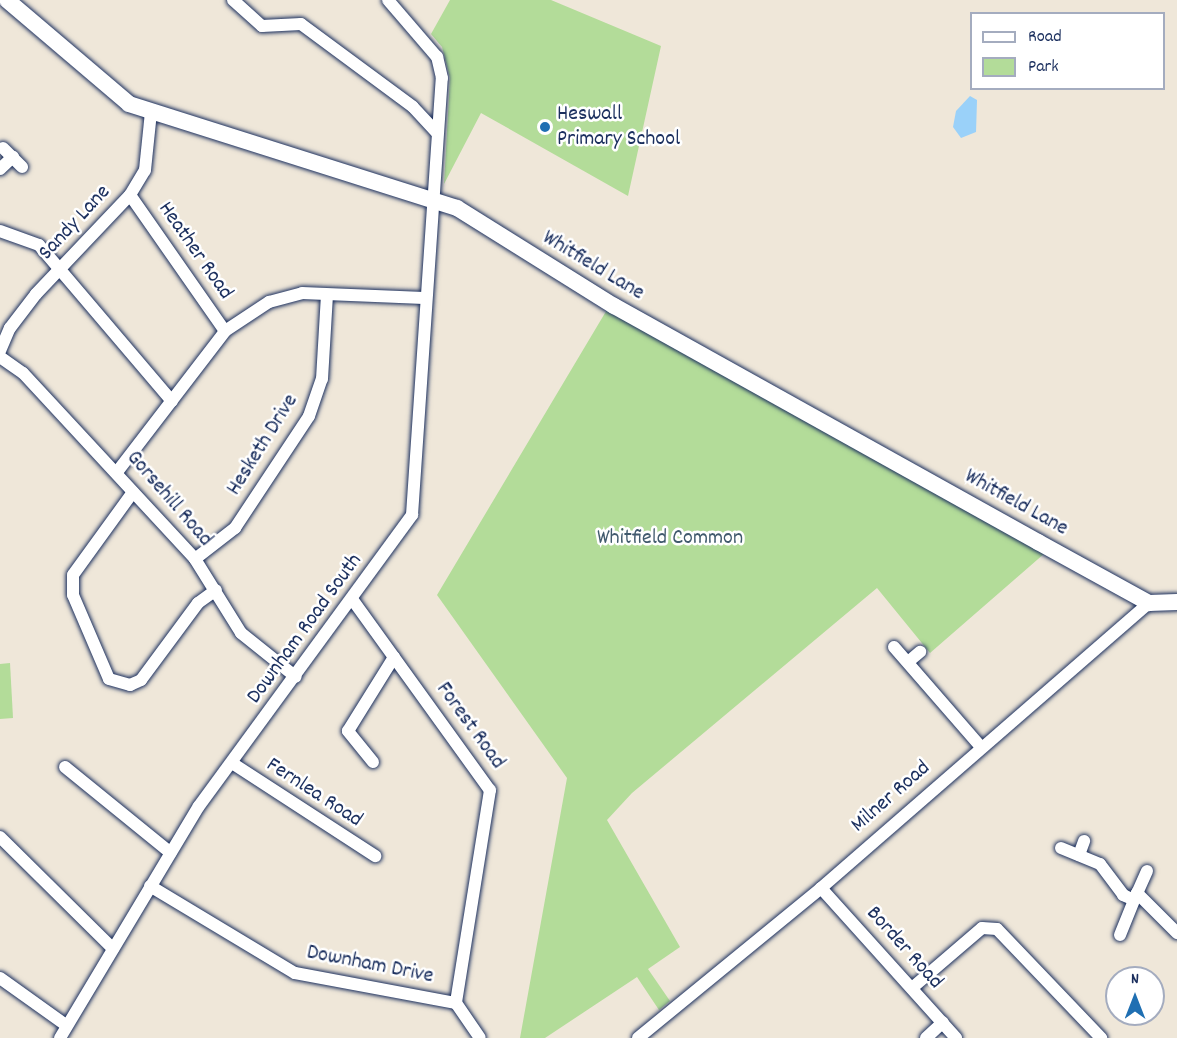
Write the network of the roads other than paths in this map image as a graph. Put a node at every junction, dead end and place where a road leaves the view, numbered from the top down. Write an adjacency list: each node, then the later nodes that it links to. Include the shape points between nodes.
1 (7, 0): 4 (street, Whitfield Lane, via 111,90)
2 (233, 0): 5 (street, via 262,26 301,24 413,107)
3 (388, 0): 5 (street, Downham Road South, via 437,57 442,78)
4 (151, 112): 8 (street, Sandy Lane, via 145,170); 9 (street, Whitfield Lane)
5 (437, 133): 9 (street, Downham Road South)
6 (22, 166): 7 (street, via 8,153)
7 (0, 169)
8 (130, 195): 11 (street, Sandy Lane); 14 (street, Heather Road)
9 (432, 196): 13 (street, Downham Road South); 24 (street, Whitfield Lane, via 611,304)
10 (0, 231): 11 (street, via 39,245)
11 (62, 269): 15 (street, Sandy Lane, via 10,328); 17 (street)
12 (327, 295): 13 (street); 14 (street, via 302,293 269,302); 20 (street, Hesketh Drive, via 321,379 309,416 235,528)
13 (424, 298): 22 (street, Downham Road South, via 412,515)
14 (225, 332): 17 (street)
15 (0, 351)
16 (0, 357): 18 (street, Gorsehill Road, via 23,373)
17 (172, 401): 18 (street)
18 (117, 472): 19 (street, Gorsehill Road)
19 (133, 492): 20 (street, Gorsehill Road); 21 (street, via 72,575 74,595 109,679 130,685 141,680 198,603)
20 (195, 559): 21 (street, Gorsehill Road)
21 (216, 590): 29 (street, Gorsehill Road, via 241,633)
22 (352, 599): 27 (street, Forest Road); 29 (street, Downham Road South)
23 (1177, 602): 24 (street)
24 (1149, 603): 30 (street, Milner Road)
25 (894, 647): 28 (street)
26 (920, 652): 28 (street)
27 (394, 657): 31 (street, via 348,731); 49 (street, Forest Road, via 490,790)
28 (908, 662): 30 (street)
29 (296, 676): 32 (street, Downham Road South)
30 (981, 747): 42 (street, Milner Road)
31 (373, 762)
32 (232, 763): 37 (street, Downham Road South); 39 (street, Fernlea Road)
33 (64, 767): 37 (street)
34 (0, 837): 46 (street)
35 (1084, 841): 38 (street)
36 (1061, 848): 38 (street)
37 (171, 853): 41 (street, Downham Road South)
38 (1079, 855): 43 (street, via 1100,864 1123,895)
39 (375, 856)
40 (1147, 871): 43 (street)
41 (150, 886): 46 (street, Downham Road South); 49 (street, Downham Drive, via 296,973)
42 (821, 888): 48 (street, Border Road); 54 (street, Milner Road)
43 (1136, 896): 44 (street); 45 (street)
44 (1177, 933)
45 (1120, 935)
46 (113, 949): 51 (street, Downham Road South)
47 (0, 978): 51 (street)
48 (912, 988): 50 (street, Border Road); 57 (street, via 982,928 998,929)
49 (456, 1004): 53 (street, Downham Drive)
50 (943, 1022): 55 (street); 56 (street, Border Road)
51 (67, 1026): 52 (street, Downham Road South)
52 (60, 1038)
53 (480, 1038)
54 (638, 1038)
55 (926, 1038)
56 (956, 1038)
57 (1101, 1038)

